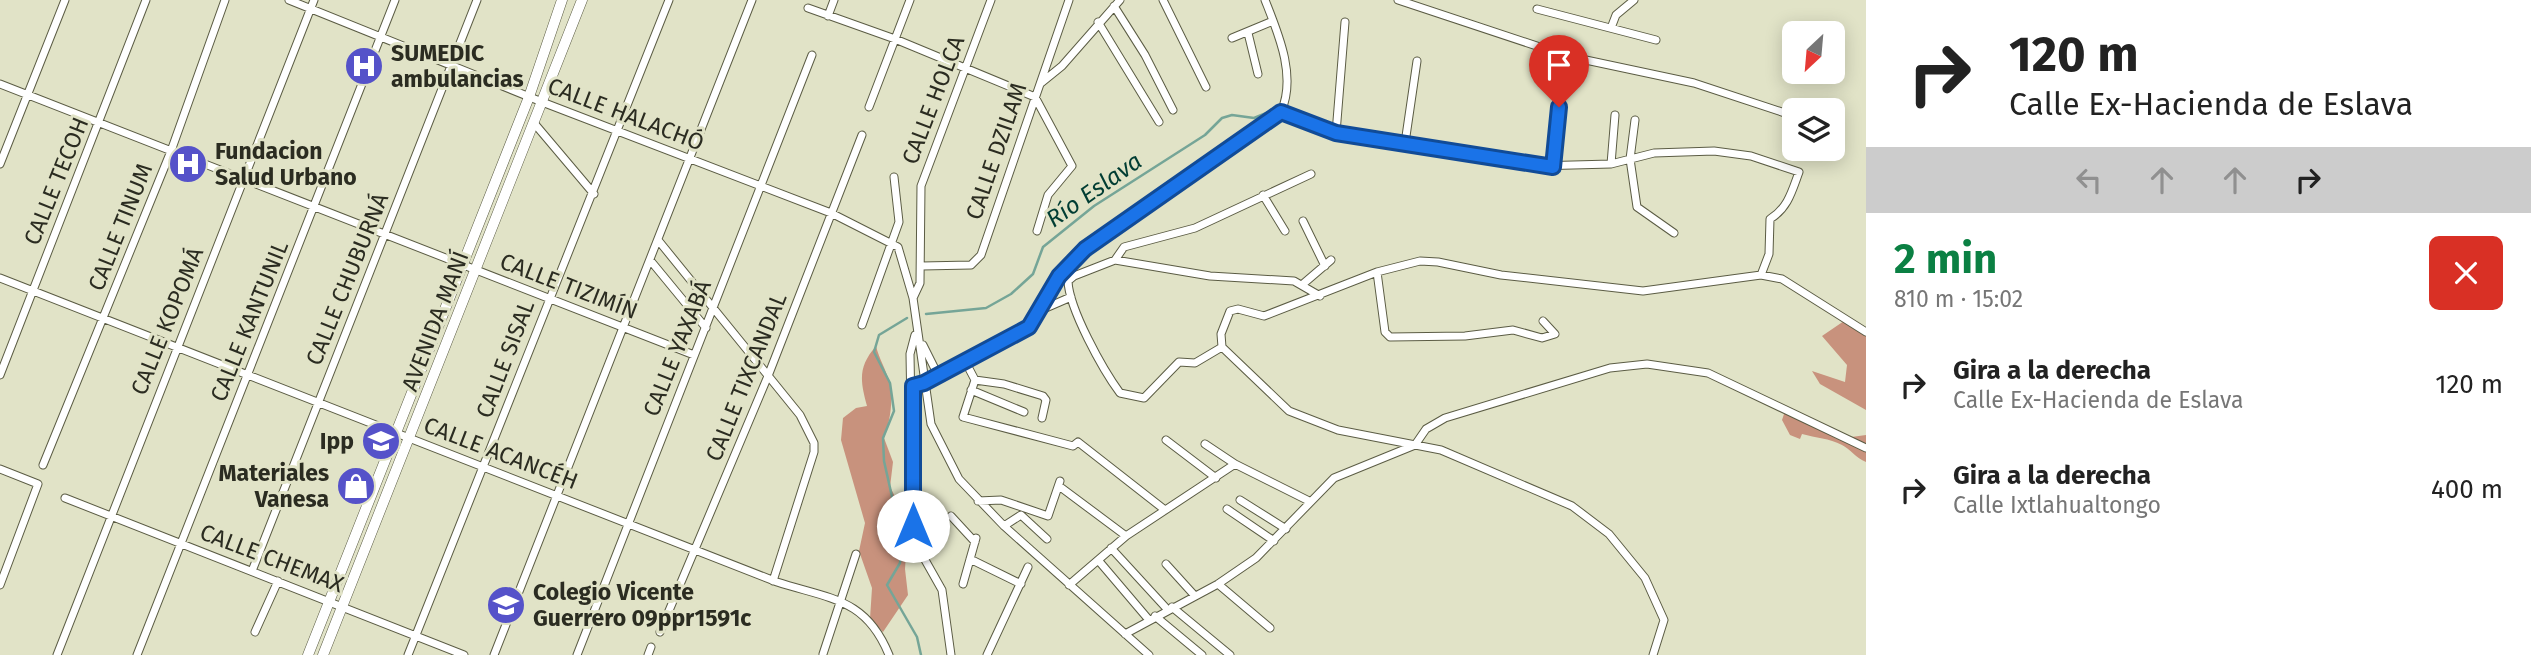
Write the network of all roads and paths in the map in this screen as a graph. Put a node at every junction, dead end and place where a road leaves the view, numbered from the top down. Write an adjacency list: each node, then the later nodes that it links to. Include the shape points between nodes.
1 (65, 0): 42 (street)
2 (146, 0): 54 (street, CALLE TECOH)
3 (225, 0): 60 (street, CALLE TINUM)
4 (289, 0): 22 (street, CALLE HALACHÓ)
5 (314, 0): 22 (street, CALLE KOPOMÁ)
6 (395, 0): 30 (street, CALLE KANTUNIL)
7 (477, 0): 36 (street, CALLE CHUBURNÁ)
8 (562, 0): 43 (street, AVENIDA MANÍ)
9 (582, 0): 45 (street, AVENIDA MANÍ)
10 (669, 0): 56 (street, CALLE SISAL)
11 (752, 0): 61 (street)
12 (834, 0): 24 (street)
13 (911, 0): 32 (street)
14 (991, 0): 37 (street, CALLE HOLCA)
15 (1069, 0): 40 (street, CALLE DZILAM)
16 (1163, 0): 41 (street)
17 (1265, 0): 25 (street)
18 (1398, 0): 50 (street, via 1567,56 1694,83)
19 (1634, 0): 28 (street, via 1616,15)
20 (1117, 3): 26 (street); 48 (street)
21 (808, 8): 24 (street)
22 (310, 9): 30 (street, CALLE HALACHÓ); 68 (street, CALLE KOPOMÁ)
23 (1537, 9): 28 (street)
24 (828, 16): 32 (street)
25 (1273, 21): 29 (street); 49 (street, via 1286,64)
26 (1098, 22): 40 (street, via 1062,66); 53 (street)
27 (1345, 22): 57 (street)
28 (1611, 28): 33 (street)
29 (1248, 33): 31 (street); 38 (street)
30 (381, 36): 36 (street, CALLE HALACHÓ); 72 (street, CALLE KANTUNIL)
31 (1232, 38)
32 (895, 39): 37 (street); 46 (street)
33 (1656, 40)
34 (812, 55): 69 (street, CALLE YAXABÁ)
35 (1417, 61): 59 (street)
36 (454, 65): 43 (street, CALLE HALACHÓ); 78 (street, CALLE CHUBURNÁ)
37 (966, 68): 44 (street); 84 (street, CALLE HOLCA, via 921,186)
38 (1258, 74)
39 (0, 84): 42 (street, CALLE TIZIMÍN)
40 (1040, 84): 44 (street, CALLE DZILAM)
41 (1206, 86)
42 (28, 94): 54 (street, CALLE TIZIMÍN); 63 (street)
43 (529, 97): 45 (street, CALLE HALACHÓ); 83 (street, AVENIDA MANÍ)
44 (1035, 97): 75 (street, via 1072,166 1048,195); 84 (street, CALLE DZILAM, via 977,262)
45 (542, 102): 55 (street, AVENIDA MANÍ); 56 (street, CALLE HALACHÓ)
46 (869, 107)
47 (1559, 107): 65 (street)
48 (1173, 110)
49 (1281, 112): 57 (street); 96 (street, via 1085,249 1059,276)
50 (1782, 112)
51 (1615, 115): 64 (street)
52 (1635, 120): 62 (street)
53 (1159, 122)
54 (100, 123): 60 (street, CALLE TIZIMÍN); 90 (street, CALLE TECOH)
55 (534, 123): 70 (street); 85 (street, AVENIDA MANÍ)
56 (619, 131): 61 (street, CALLE HALACHÓ); 70 (street, CALLE SISAL)
57 (1336, 133): 59 (street)
58 (862, 135): 73 (street, CALLE TIXCANDAL)
59 (1405, 143): 65 (street)
60 (171, 151): 68 (street, CALLE TIZIMÍN); 97 (street, CALLE TINUM)
61 (689, 159): 69 (street, CALLE HALACHÓ); 79 (street)
62 (1630, 159): 64 (street); 77 (street, via 1637,207); 87 (street, via 1654,153 1714,151 1751,156 1799,172 1781,212 1770,219 1769,254)
63 (0, 164)
64 (1611, 164): 65 (street)
65 (1553, 167)
66 (1311, 174): 71 (street)
67 (894, 177): 80 (street, via 899,209)
68 (244, 179): 72 (street, CALLE TIZIMÍN); 105 (street, CALLE KOPOMÁ)
69 (760, 185): 73 (street, CALLE HALACHÓ); 95 (street, CALLE YAXABÁ)
70 (594, 194): 93 (street, CALLE SISAL)
71 (1263, 195): 76 (street); 82 (street, via 1195,228 1124,247)
72 (315, 207): 78 (street, CALLE TIZIMÍN); 109 (street, CALLE KANTUNIL)
73 (831, 213): 80 (street, CALLE HALACHÓ); 111 (street, CALLE TIXCANDAL)
74 (1303, 221): 89 (street, via 1328,263)
75 (1037, 231)
76 (1286, 231)
77 (1674, 233)
78 (387, 235): 83 (street, CALLE TIZIMÍN); 116 (street, CALLE CHUBURNÁ)
79 (658, 240): 81 (street); 95 (street)
80 (893, 243): 94 (street, via 901,252); 99 (street)
81 (650, 260): 100 (street); 101 (street)
82 (1115, 260): 89 (street, via 1210,276); 92 (street, via 1070,278)
83 (461, 264): 85 (street, CALLE TIZIMÍN); 121 (street, AVENIDA MANÍ)
84 (922, 266): 94 (street, CALLE HOLCA)
85 (476, 270): 93 (street, CALLE TIZIMÍN); 122 (street, AVENIDA MANÍ)
86 (1377, 272): 87 (street, via 1420,261 1438,262 1501,275 1643,291); 91 (street); 98 (street, via 1385,332 1390,337 1513,330 1542,338 1555,334)
87 (1761, 275): 103 (street, via 1782,279)
88 (0, 278): 90 (street, CALLE ACANCÉH)
89 (1303, 284): 91 (street)
90 (33, 291): 97 (street, CALLE ACANCÉH); 108 (street, CALLE TECOH)
91 (1320, 296): 104 (street, via 1264,316 1237,309 1230,312)
92 (1071, 297): 96 (street); 104 (street, via 1120,393 1146,397 1179,362 1195,363)
93 (549, 298): 100 (street, CALLE TIZIMÍN); 129 (street, CALLE SISAL)
94 (913, 298): 102 (street)
95 (714, 309): 101 (street, CALLE YAXABÁ); 111 (street)
96 (1040, 310): 107 (street, via 1029,327)
97 (104, 318): 105 (street, CALLE ACANCÉH); 128 (street, CALLE TINUM)
98 (1543, 321)
99 (862, 326)
100 (622, 327): 106 (street, CALLE TIZIMÍN); 132 (street)
101 (706, 328): 106 (street, CALLE YAXABÁ)
102 (916, 332): 110 (street); 113 (street); 114 (street, via 910,354)
103 (1866, 332)
104 (1222, 346): 125 (street, via 1289,411 1338,430)
105 (177, 347): 109 (street, CALLE ACANCÉH); 139 (street, CALLE KOPOMÁ)
106 (694, 355): 141 (street, CALLE YAXABÁ)
107 (965, 361): 110 (street); 112 (street)
108 (0, 375)
109 (248, 375): 116 (street, CALLE ACANCÉH); 147 (street, CALLE KANTUNIL)
110 (939, 375): 113 (street)
111 (768, 376): 149 (street, CALLE TIXCANDAL); 156 (street, via 809,429 814,452)
112 (975, 380): 115 (street); 118 (street, via 1043,396)
113 (924, 383): 114 (street); 135 (street, via 931,424 944,454)
114 (913, 386): 184 (street, via 913,526 944,598)
115 (971, 390): 117 (street); 119 (street, via 962,415)
116 (317, 402): 121 (street, CALLE ACANCÉH); 155 (street, CALLE CHUBURNÁ)
117 (1024, 412)
118 (1042, 418)
119 (969, 421): 120 (street); 138 (street, via 1073,446 1078,442)
120 (966, 430)
121 (396, 433): 122 (street, CALLE ACANCÉH); 164 (street, AVENIDA MANÍ)
122 (410, 438): 129 (street, CALLE ACANCÉH); 166 (street, AVENIDA MANÍ)
123 (1166, 440): 131 (street)
124 (1205, 444): 127 (street)
125 (1415, 444): 126 (street, via 1426,429 1445,418 1610,368 1647,364 1708,373); 136 (street, via 1334,478); 189 (street, via 1441,450 1572,506 1609,534 1645,578 1664,620)
126 (1866, 447)
127 (1235, 464): 131 (street); 136 (street)
128 (44, 465)
129 (484, 467): 132 (street, CALLE ACANCÉH); 173 (street, CALLE SISAL)
130 (0, 470): 162 (street, via 38,484)
131 (1216, 478): 138 (street)
132 (555, 495): 141 (street, CALLE ACANCÉH); 181 (street)
133 (65, 498): 139 (street, CALLE CHEMAX)
134 (1240, 500): 143 (street)
135 (978, 501): 142 (street); 144 (street, via 1001,500 1046,516 1059,483)
136 (1309, 501): 143 (street)
137 (1227, 509): 146 (street)
138 (1165, 510): 144 (street)
139 (112, 516): 147 (street, CALLE CHEMAX); 175 (street, CALLE KOPOMÁ)
140 (951, 516): 151 (street, via 976,540)
141 (628, 524): 149 (street, CALLE ACANCÉH); 182 (street, CALLE YAXABÁ)
142 (1004, 526): 145 (street, via 1021,515); 161 (street)
143 (1286, 529): 146 (street)
144 (1126, 536): 148 (street)
145 (1047, 539)
146 (1274, 541): 160 (street)
147 (181, 543): 155 (street, CALLE CHEMAX); 176 (street, CALLE KANTUNIL)
148 (1111, 548): 152 (street); 167 (street)
149 (696, 550): 156 (street, CALLE ACANCÉH); 171 (street, CALLE TIXCANDAL)
150 (856, 554): 165 (street)
151 (970, 559): 158 (street); 159 (street)
152 (1098, 560): 161 (street); 168 (street)
153 (1166, 564): 163 (street)
154 (1028, 567): 159 (street)
155 (252, 571): 157 (street, CALLE CHEMAX)
156 (773, 581): 165 (street, CALLE ACANCÉH)
157 (278, 582): 164 (street, CALLE CHEMAX); 170 (street)
158 (963, 584)
159 (1021, 584): 185 (street)
160 (1218, 584): 163 (street); 169 (street)
161 (1069, 585): 172 (street)
162 (0, 586)
163 (1195, 596): 167 (street)
164 (329, 601): 166 (street, CALLE CHEMAX); 177 (street, AVENIDA MANÍ)
165 (840, 602): 174 (street); 183 (street, CALLE ACANCÉH, via 863,612 882,636)
166 (342, 606): 173 (street, CALLE CHEMAX); 178 (street, AVENIDA MANÍ)
167 (1170, 608): 168 (street); 188 (street)
168 (1152, 618): 172 (street); 187 (street)
169 (1270, 628)
170 (255, 632)
171 (660, 632)
172 (1125, 634): 186 (street)
173 (416, 635): 179 (street, CALLE SISAL); 180 (street, CALLE CHEMAX)
174 (823, 654)
175 (57, 655)
176 (137, 655)
177 (308, 655)
178 (323, 655)
179 (408, 655)
180 (464, 655)
181 (494, 655)
182 (577, 655)
183 (889, 655)
184 (951, 655)
185 (987, 655)
186 (1149, 655)
187 (1202, 655)
188 (1230, 655)
189 (1653, 655)

